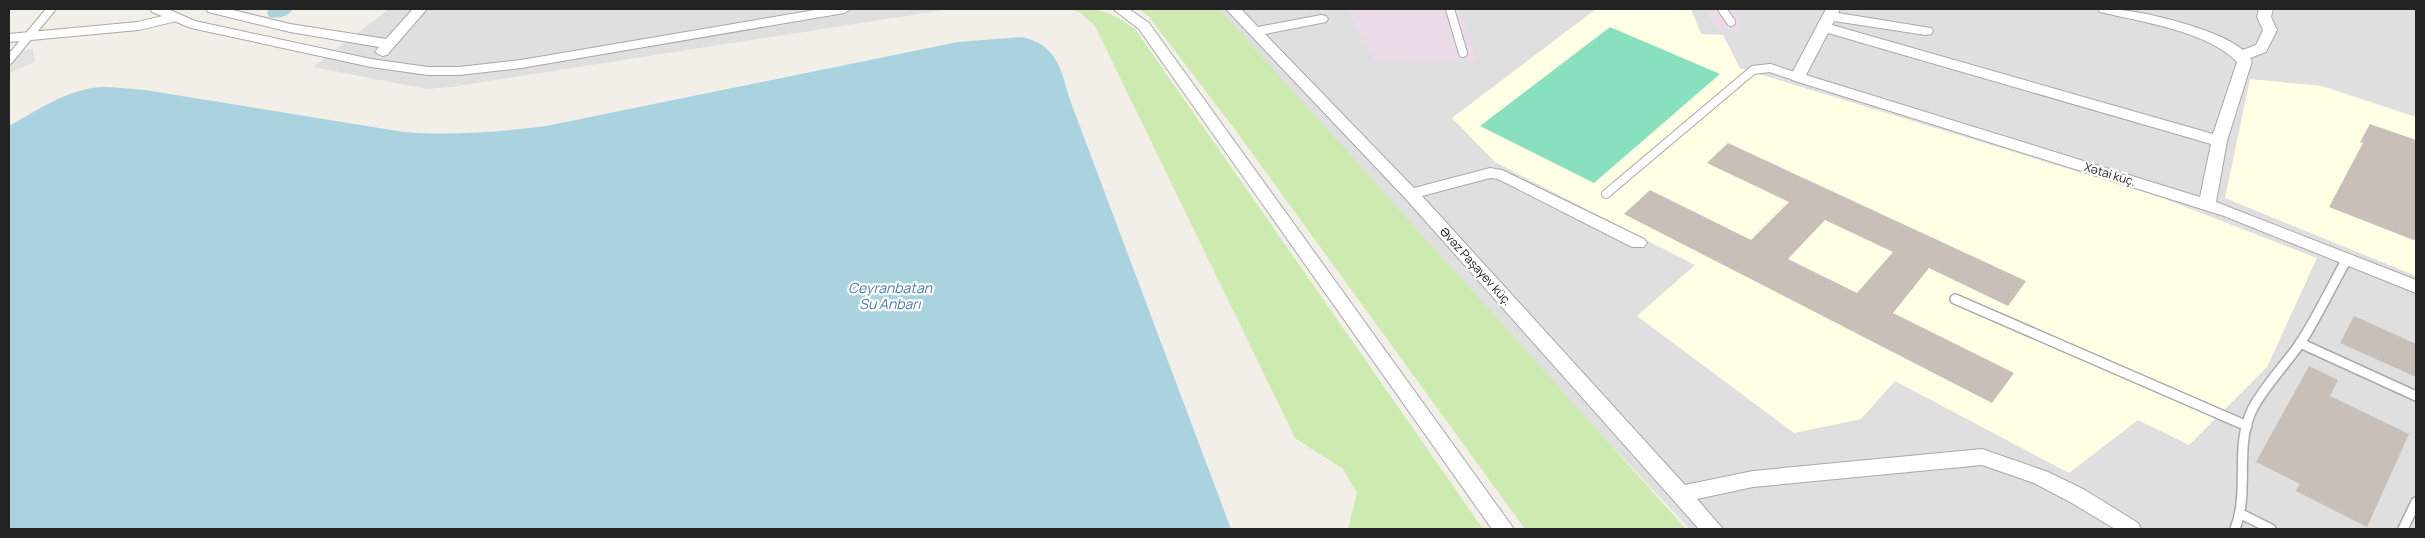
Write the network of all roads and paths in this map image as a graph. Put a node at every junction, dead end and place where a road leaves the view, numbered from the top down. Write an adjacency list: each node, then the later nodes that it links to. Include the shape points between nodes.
1 (51, 9): 18 (lane)
2 (157, 9): 13 (street)
3 (214, 9): 20 (street, via 299,29)
4 (420, 9): 20 (street)
5 (844, 9): 24 (street, via 489,68 428,71)
6 (1120, 9): 40 (street, via 1144,26)
7 (1233, 9): 17 (street, Əvəz Paşayev küç.)
8 (1450, 9): 21 (lane)
9 (1722, 9): 15 (lane)
10 (2105, 9): 22 (street, via 2211,38)
11 (2266, 9): 22 (street, via 2264,17 2270,30 2264,46 2260,51)
12 (1829, 17): 16 (street); 25 (street); 26 (street)
13 (172, 18): 18 (lane, via 138,26); 24 (street)
14 (1321, 19): 17 (street)
15 (1731, 22)
16 (1926, 31)
17 (1254, 32): 27 (street, Əvəz Paşayev küç.)
18 (28, 36): 19 (lane); 23 (lane)
19 (9, 38)
20 (388, 44): 24 (street)
21 (1463, 53)
22 (2241, 55): 26 (street, via 2245,62)
23 (9, 60)
24 (372, 63)
25 (1797, 77): 28 (lane, via 1772,68 1754,70); 29 (street, Xətai küç.)
26 (2219, 142): 29 (street)
27 (1411, 194): 30 (street, via 1490,173 1502,175); 37 (street, Əvəz Paşayev küç.)
28 (1606, 194)
29 (2207, 204): 31 (street, Xətai küç.)
30 (1638, 243)
31 (2347, 260): 32 (street, Xətai küç.); 34 (lane)
32 (2416, 287)
33 (1955, 299): 36 (lane)
34 (2300, 343): 35 (lane); 36 (lane, via 2252,410)
35 (2416, 396)
36 (2247, 426): 39 (lane, via 2242,444)
37 (1680, 494): 41 (street, Əvəz Paşayev küç.); 42 (street, via 1753,479 1982,457 2084,497)
38 (2416, 502): 45 (lane)
39 (2241, 514): 43 (lane); 44 (lane)
40 (1504, 529)
41 (1712, 529)
42 (2131, 529)
43 (2235, 529)
44 (2270, 529)
45 (2403, 529)

